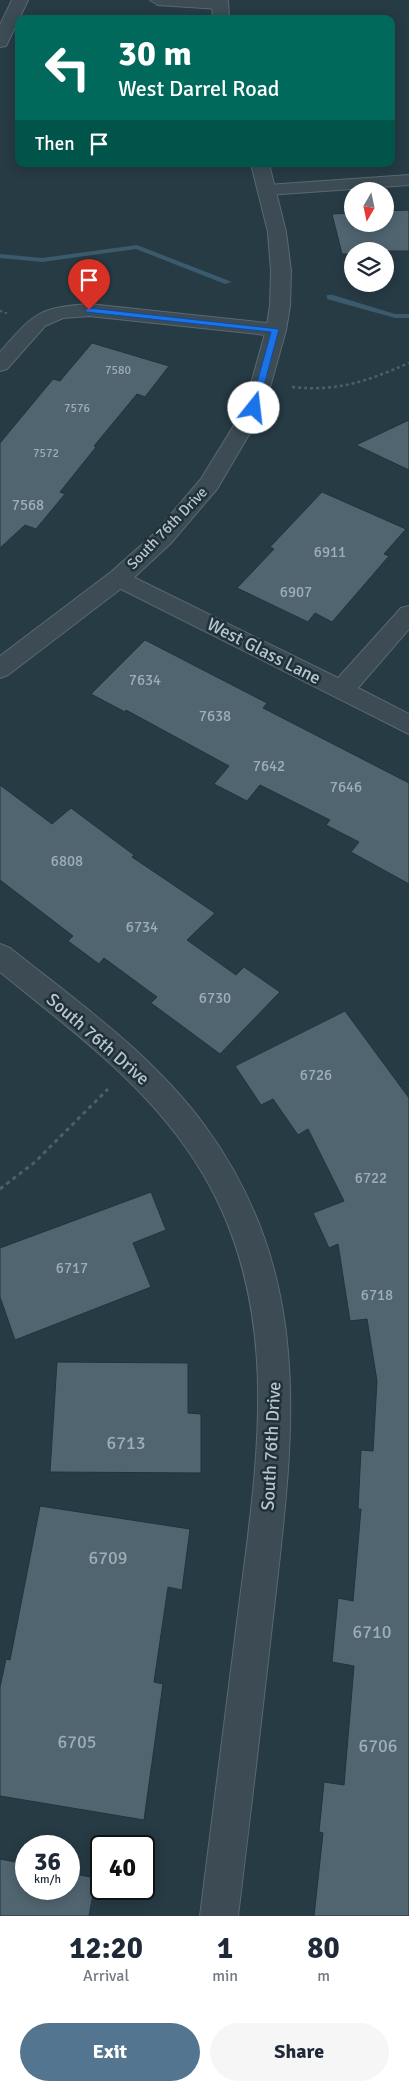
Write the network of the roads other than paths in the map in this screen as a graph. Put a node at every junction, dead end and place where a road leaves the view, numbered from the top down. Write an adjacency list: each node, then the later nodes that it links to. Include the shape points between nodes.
1 (20, 0): 4 (street)
2 (158, 0): 3 (street)
3 (220, 8)
4 (0, 42)
5 (261, 167): 7 (street, South 76th Drive)
6 (409, 180): 7 (street)
7 (267, 190): 8 (street, South 76th Drive, via 277,232 281,271)
8 (276, 330): 9 (street, via 89,310 59,312 38,322); 10 (street, South 76th Drive, via 254,408 209,484 162,538)
9 (0, 365)
10 (119, 578): 12 (street, South 76th Drive); 13 (street, West Glass Lane)
11 (409, 614): 13 (street)
12 (0, 669)
13 (341, 691): 14 (street, West Glass Lane)
14 (409, 725)
15 (0, 956): 16 (street, South 76th Drive, via 136,1067 185,1122 214,1165 245,1228 262,1279 272,1337 277,1399 273,1467)
16 (219, 1916)

